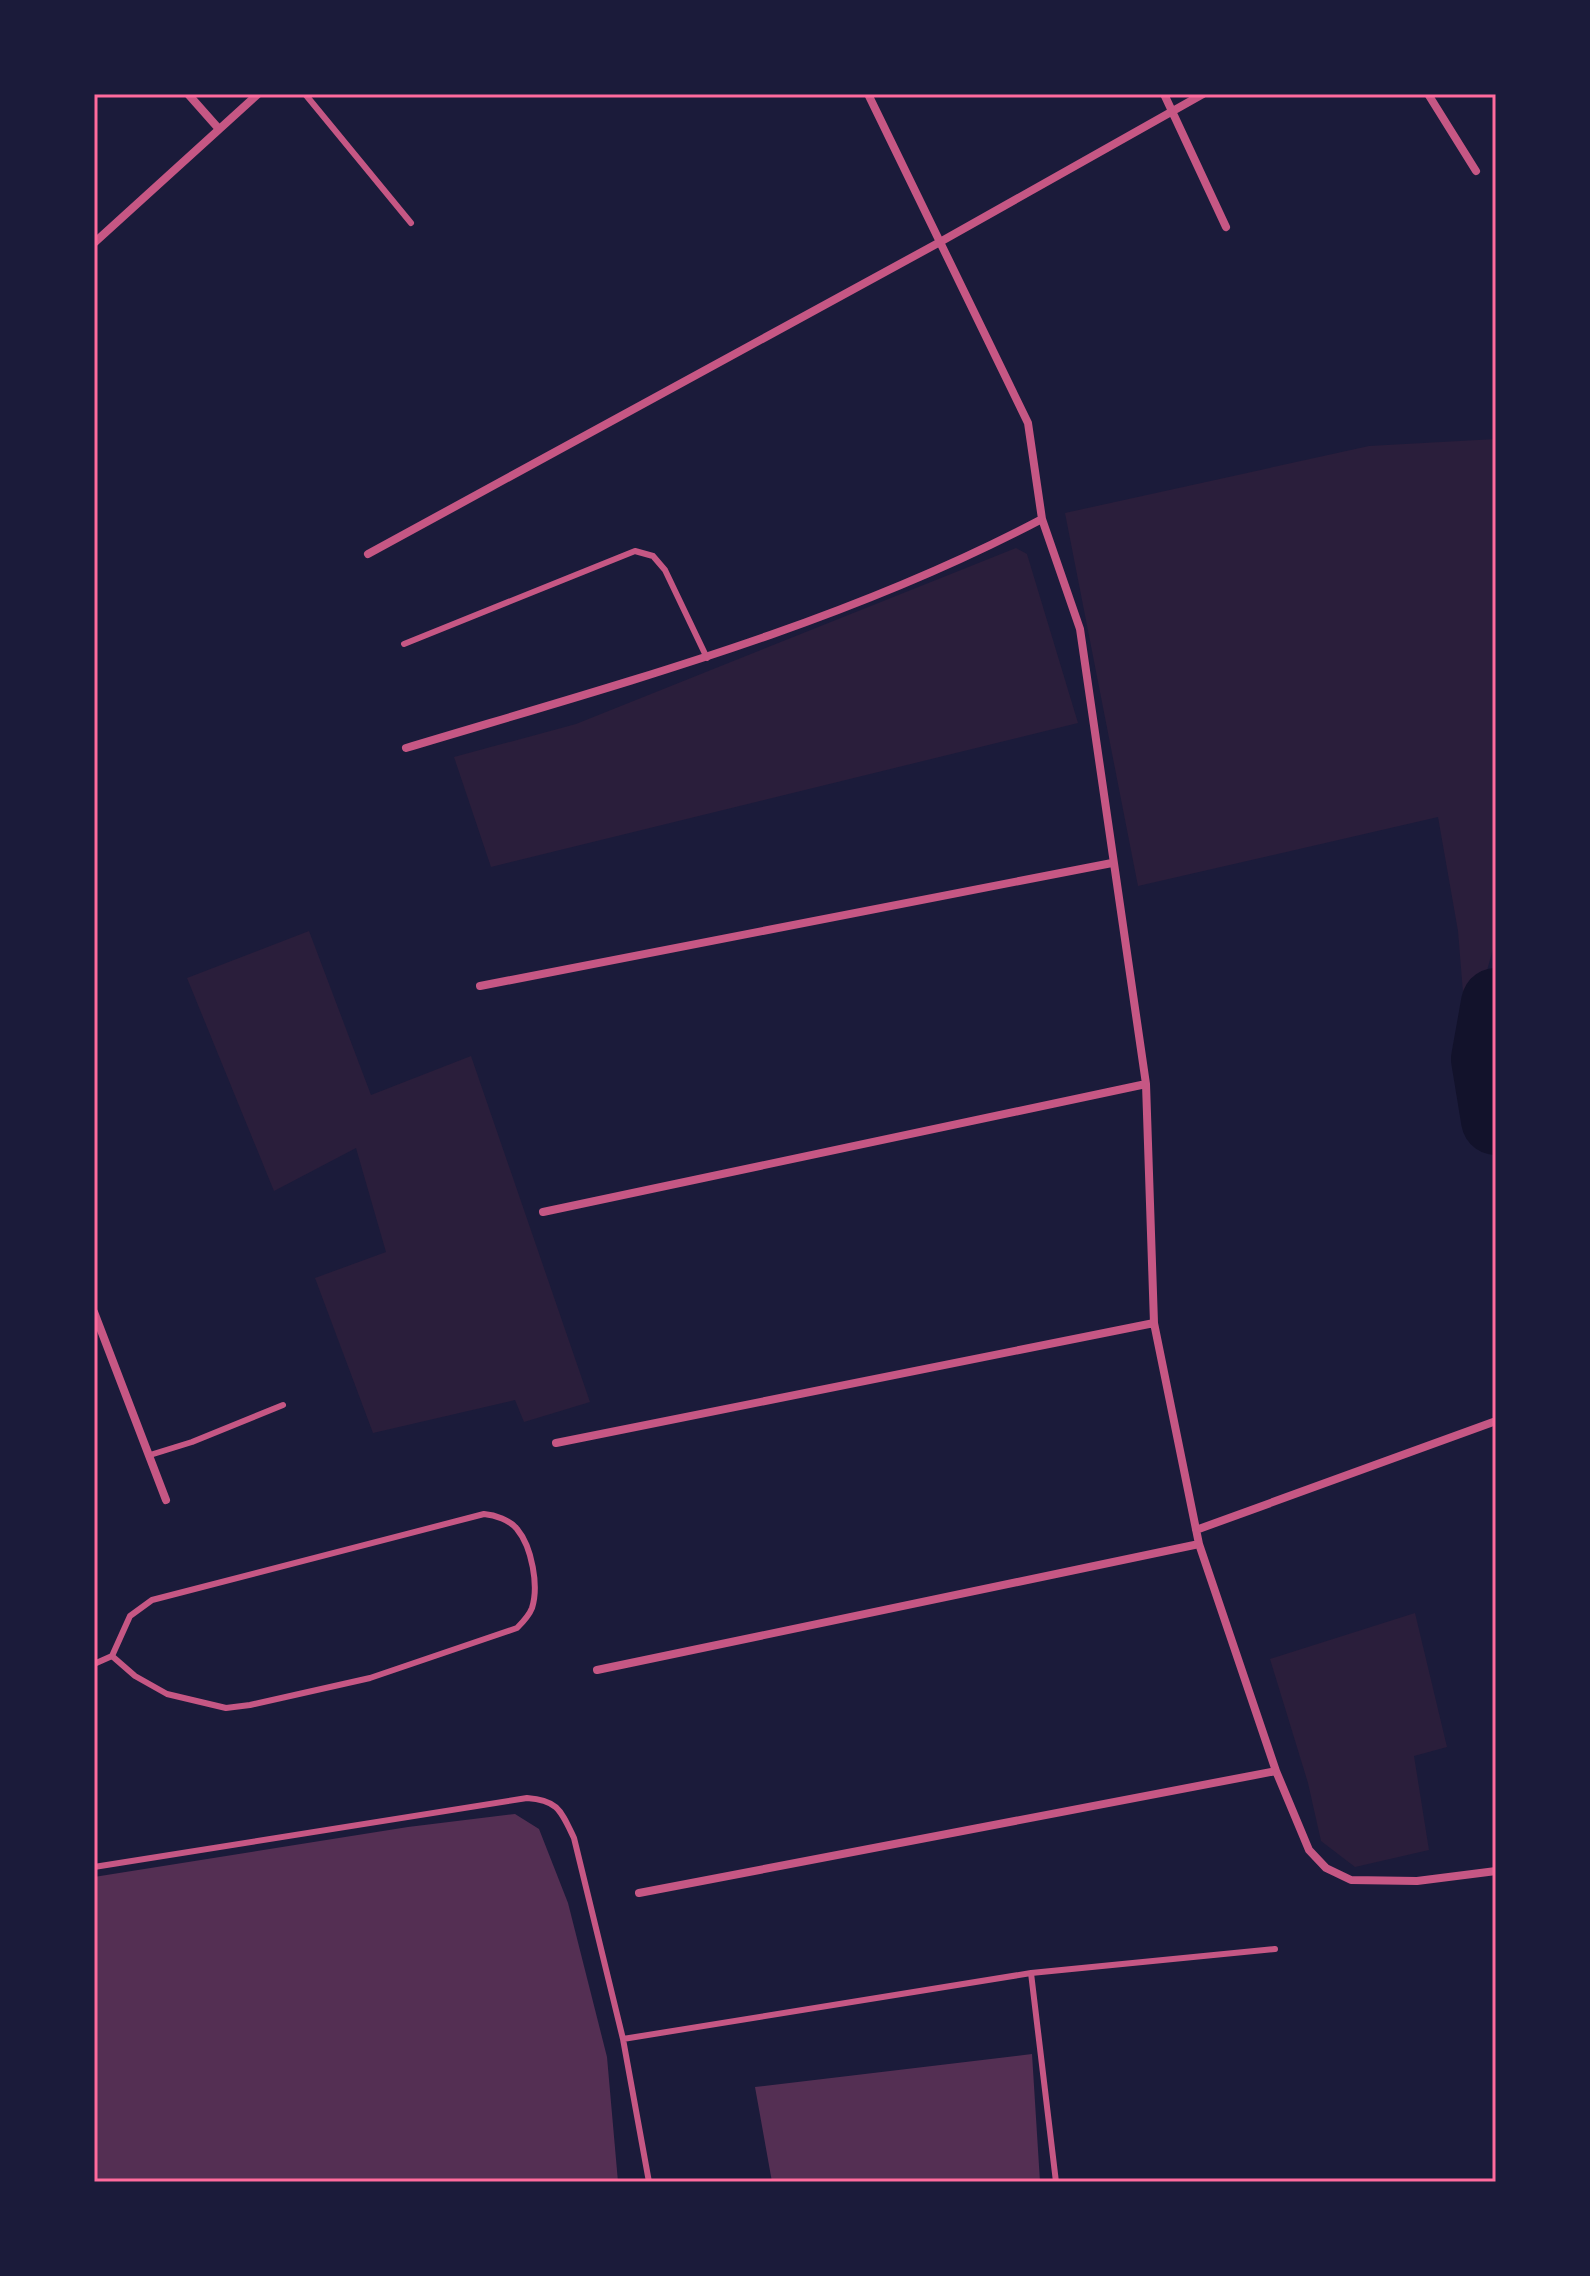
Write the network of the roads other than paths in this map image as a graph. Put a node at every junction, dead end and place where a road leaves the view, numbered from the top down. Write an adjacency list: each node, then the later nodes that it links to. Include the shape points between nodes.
1 (188, 94): 9 (street)
2 (258, 94): 9 (street)
3 (305, 94): 11 (lane)
4 (868, 94): 13 (street)
5 (1164, 94): 8 (street)
6 (1203, 94): 8 (street)
7 (1428, 94): 10 (street)
8 (1172, 110): 12 (street); 13 (street)
9 (219, 129): 14 (street)
10 (1476, 171)
11 (411, 223)
12 (1226, 227)
13 (940, 242): 15 (street, via 1028,423); 16 (street)
14 (94, 243)
15 (1042, 519): 18 (street, via 951,565); 20 (street, via 1080,629)
16 (368, 554)
17 (404, 644): 18 (lane, via 635,551 653,556 665,570)
18 (707, 658): 19 (street)
19 (406, 748)
20 (1112, 863): 21 (street); 22 (street)
21 (480, 986)
22 (1146, 1084): 23 (street); 25 (street)
23 (543, 1212)
24 (94, 1312): 29 (street)
25 (1154, 1323): 28 (street); 31 (street)
26 (283, 1405): 29 (lane)
27 (1496, 1421): 31 (street)
28 (556, 1443)
29 (150, 1455): 30 (street)
30 (166, 1500)
31 (1196, 1530): 32 (street)
32 (1199, 1544): 35 (street); 36 (street)
33 (112, 1656): 33 (lane, via 130,1616 152,1600 484,1514 517,1528 529,1552 533,1606 517,1628 370,1678 226,1708 167,1694); 34 (lane)
34 (94, 1664)
35 (597, 1670)
36 (1276, 1771): 38 (street, via 1309,1850 1326,1868 1351,1880 1404,1881); 39 (street)
37 (94, 1867): 42 (lane, via 544,1799 560,1809 574,1838)
38 (1496, 1871)
39 (639, 1893)
40 (1275, 1949): 41 (lane)
41 (1031, 1973): 42 (lane); 44 (lane)
42 (623, 2039): 43 (lane)
43 (649, 2182)
44 (1056, 2182)

